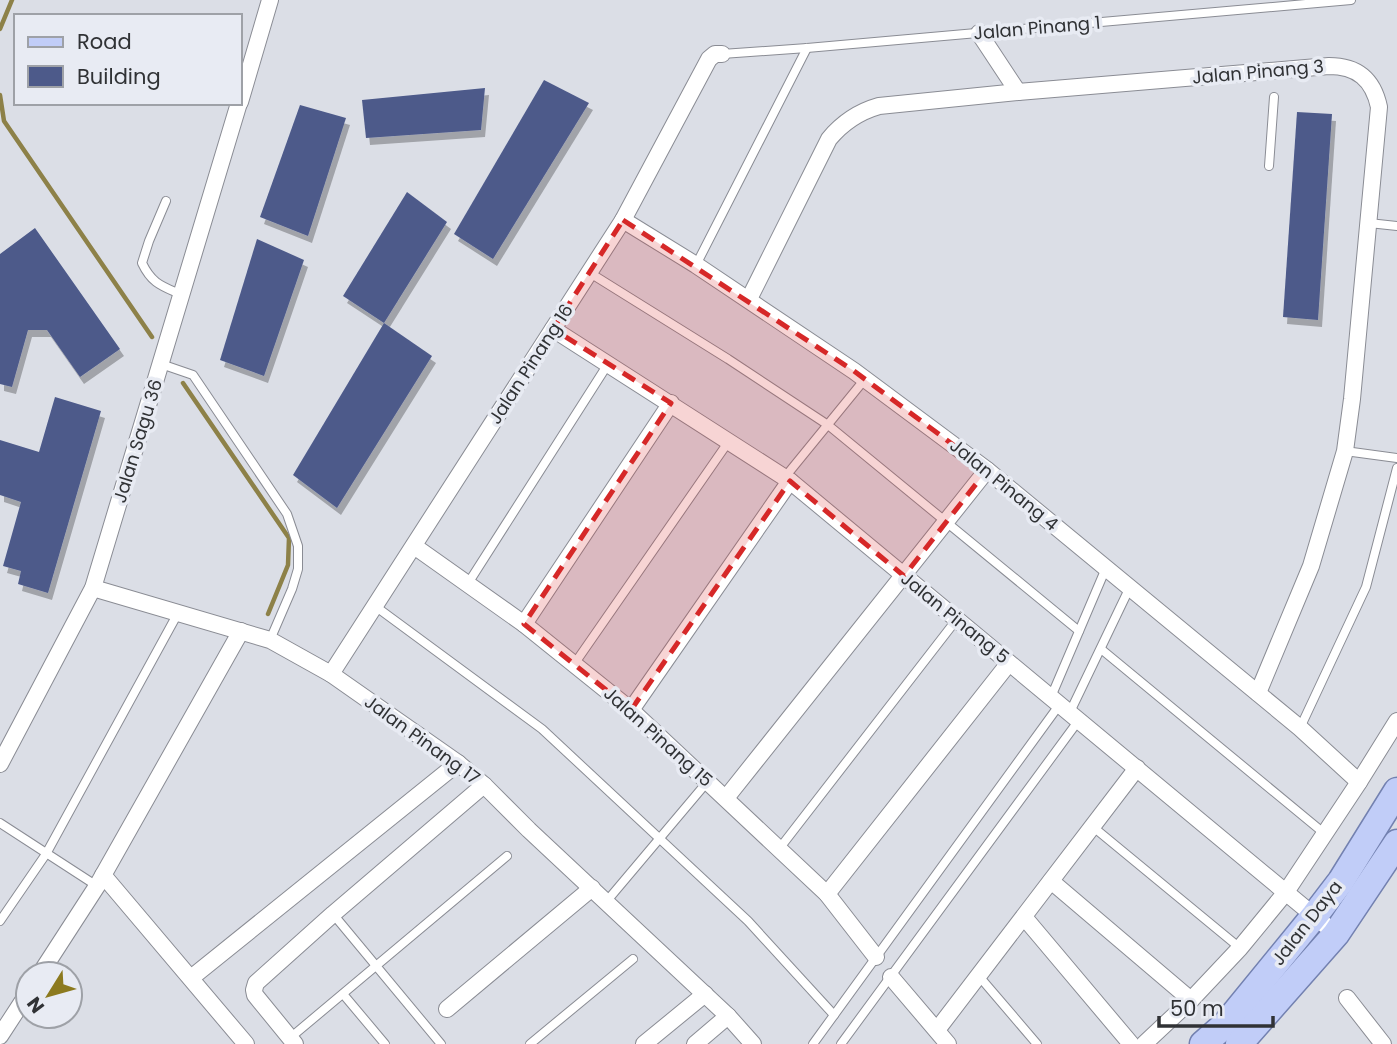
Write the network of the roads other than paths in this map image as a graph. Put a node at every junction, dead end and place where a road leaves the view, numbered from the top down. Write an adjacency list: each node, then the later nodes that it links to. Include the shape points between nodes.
1 (270, 0): 6 (street, Jalan Sagu 36)
2 (1352, 0): 3 (lane, Jalan Pinang 1)
3 (979, 33): 4 (lane, Jalan Pinang 1); 7 (street)
4 (807, 48): 5 (lane, Jalan Pinang 1); 15 (lane)
5 (722, 54): 12 (street, Jalan Pinang 16, via 709,59)
6 (242, 92)
7 (1018, 92): 13 (street, Jalan Pinang 3, via 1342,66 1363,76 1379,107); 18 (street, Jalan Pinang 3, via 880,106 849,119 829,139)
8 (1274, 97): 10 (lane)
9 (238, 105): 17 (street, Jalan Sagu 36)
10 (1269, 166)
11 (166, 201): 17 (lane, via 142,262 159,285)
12 (623, 220): 15 (street, Jalan Pinang 4); 16 (street, Jalan Pinang 16)
13 (1368, 223): 14 (lane); 26 (street, Jalan Pinang 3)
14 (1397, 226)
15 (696, 265): 18 (street, Jalan Pinang 4)
16 (590, 273): 19 (street, Jalan Pinang 16); 24 (lane)
17 (182, 295): 20 (street, Jalan Sagu 36)
18 (749, 299): 22 (street, Jalan Pinang 4)
19 (553, 329): 21 (street, Jalan Pinang 5); 32 (street, Jalan Pinang 16)
20 (161, 364): 37 (street, Jalan Sagu 36); 44 (lane, via 193,375 287,514 298,546 298,569)
21 (608, 364): 23 (street, Jalan Pinang 5); 35 (lane)
22 (865, 379): 24 (lane); 29 (street, Jalan Pinang 4)
23 (671, 403): 25 (street, Jalan Pinang 5); 41 (street)
24 (828, 425): 30 (lane); 31 (lane)
25 (729, 441): 30 (street, Jalan Pinang 5); 46 (lane)
26 (1345, 451): 27 (lane); 49 (street, Jalan Pinang 3, via 1311,566)
27 (1397, 458)
28 (1397, 468): 53 (lane, via 1366,587)
29 (987, 470): 31 (street); 33 (street, Jalan Pinang 4)
30 (788, 479): 34 (street, Jalan Pinang 5); 51 (street)
31 (947, 522): 34 (street); 43 (lane)
32 (414, 546): 35 (street, Jalan Pinang 15); 38 (street, Jalan Pinang 16)
33 (1107, 567): 36 (street, Jalan Pinang 4); 43 (lane)
34 (904, 576): 40 (street, Jalan Pinang 5); 61 (street)
35 (467, 584): 41 (street, Jalan Pinang 15)
36 (1130, 587): 45 (lane); 49 (street, Jalan Pinang 4)
37 (93, 588): 39 (street, Jalan Pinang 17); 55 (street, Jalan Sagu 36)
38 (374, 606): 48 (street, Jalan Pinang 16); 65 (lane, via 542,729)
39 (178, 612): 42 (street, Jalan Pinang 17); 68 (lane)
40 (957, 619): 47 (street, Jalan Pinang 5); 67 (lane)
41 (524, 624): 46 (street, Jalan Pinang 15)
42 (241, 631): 44 (street, Jalan Pinang 17); 70 (street)
43 (1079, 631): 50 (lane)
44 (270, 640): 48 (street, Jalan Pinang 17)
45 (1101, 649): 50 (lane); 64 (lane)
46 (575, 663): 51 (street, Jalan Pinang 15)
47 (1009, 663): 50 (street, Jalan Pinang 5); 74 (street)
48 (331, 674): 54 (street, Jalan Pinang 17)
49 (1258, 693): 53 (street, Jalan Pinang 4)
50 (1065, 709): 56 (street, Jalan Pinang 5); 82 (lane); 87 (lane)
51 (631, 710): 57 (street, Jalan Pinang 15)
52 (1397, 721): 58 (street)
53 (1300, 728): 58 (street, Jalan Pinang 4)
54 (458, 763): 59 (street, Jalan Pinang 17); 88 (street)
55 (0, 764)
56 (1137, 768): 63 (street); 73 (street, Jalan Pinang 5)
57 (708, 781): 61 (street, Jalan Pinang 15); 65 (lane)
58 (1359, 782): 64 (street)
59 (484, 785): 72 (street, Jalan Pinang 17); 76 (street)
60 (1397, 791): 77 (main road, Jalan Daya)
61 (726, 798): 67 (street, Jalan Pinang 15)
62 (0, 823): 68 (lane)
63 (1092, 826): 71 (street); 81 (lane)
64 (1325, 834): 73 (street)
65 (660, 838): 75 (lane); 95 (lane, via 748,921)
66 (1397, 843): 80 (main road, Jalan Daya)
67 (779, 849): 74 (street, Jalan Pinang 15)
68 (46, 854): 70 (lane); 79 (lane)
69 (507, 856): 85 (lane)
70 (100, 880): 84 (street); 88 (street)
71 (1051, 881): 78 (street); 92 (street)
72 (592, 888): 75 (street, Jalan Pinang 17); 93 (street)
73 (1286, 892): 77 (street, Jalan Pinang 5); 81 (street)
74 (827, 894): 82 (street, Jalan Pinang 15)
75 (606, 902): 90 (street, Jalan Pinang 17)
76 (333, 914): 85 (lane); 99 (street, via 255,986 255,995)
77 (1315, 915): 80 (street, Jalan Pinang 5); 114 (main road, Jalan Daya, via 1226,1024)
78 (1024, 917): 86 (street); 112 (street)
79 (0, 920)
80 (1336, 934): 101 (main road, Jalan Daya)
81 (1240, 948): 92 (street)
82 (876, 957): 95 (lane)
83 (633, 959): 105 (lane)
84 (49, 960)
85 (377, 966): 89 (lane); 104 (lane)
86 (978, 975): 97 (street); 111 (lane)
87 (891, 977): 97 (street); 100 (lane)
88 (191, 978): 102 (street)
89 (343, 994): 99 (lane); 103 (lane)
90 (705, 994): 96 (street, Jalan Pinang 17); 106 (street)
91 (1346, 998): 115 (street)
92 (1191, 1000): 113 (street)
93 (447, 1009)
94 (14, 1014): 98 (street)
95 (834, 1015): 109 (lane)
96 (728, 1016): 107 (street); 108 (street, Jalan Pinang 17)
97 (937, 1030): 110 (street)
98 (0, 1036)
99 (293, 1041)
100 (847, 1042)
101 (1242, 1043)
102 (246, 1044)
103 (385, 1044)
104 (441, 1044)
105 (530, 1044)
106 (644, 1044)
107 (695, 1044)
108 (752, 1044)
109 (813, 1044)
110 (948, 1044)
111 (1037, 1044)
112 (1131, 1044)
113 (1144, 1044)
114 (1203, 1044)
115 (1383, 1044)

